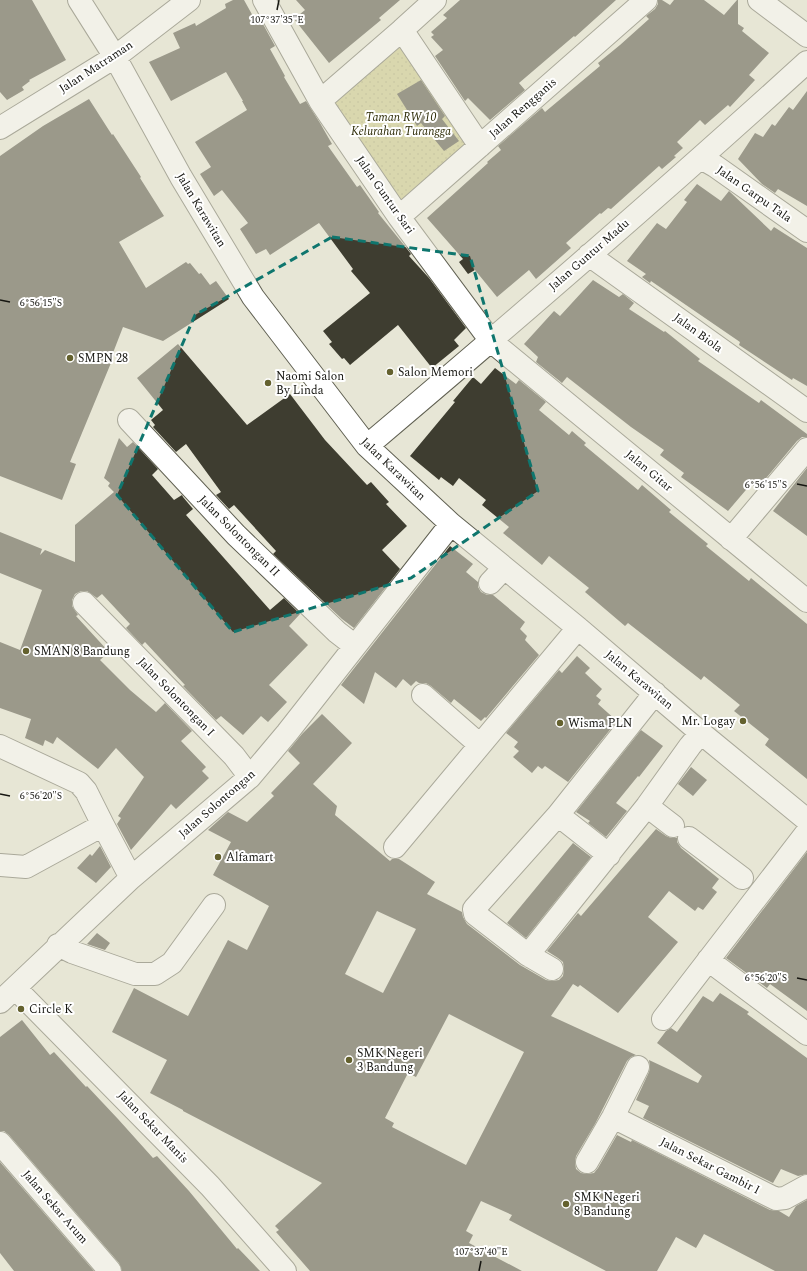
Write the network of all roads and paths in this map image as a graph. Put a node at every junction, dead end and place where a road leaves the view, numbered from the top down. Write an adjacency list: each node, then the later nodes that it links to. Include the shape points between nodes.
1 (79, 0): 9 (street, Jalan Karawitan)
2 (189, 0): 9 (street, Jalan Matraman)
3 (264, 0): 11 (street, Jalan Guntur Sari)
4 (435, 0): 7 (street)
5 (646, 0): 13 (street, Jalan Rengganis)
6 (759, 0): 8 (street)
7 (402, 30): 11 (street); 13 (street)
8 (807, 36)
9 (115, 57): 12 (street, Jalan Matraman); 21 (street, Jalan Karawitan, via 181,177 253,298)
10 (807, 62): 14 (street, Jalan Guntur Madu)
11 (320, 100): 15 (street, Jalan Guntur Sari)
12 (0, 128)
13 (480, 146): 15 (street, Jalan Rengganis)
14 (701, 158): 16 (street, Jalan Garpu Tala); 17 (street, Jalan Guntur Madu)
15 (399, 217): 18 (street, Jalan Guntur Sari)
16 (807, 231)
17 (589, 255): 18 (street, Jalan Guntur Madu); 19 (street, Jalan Biola)
18 (491, 341): 21 (street, Jalan Guntur Madu); 24 (street, Jalan Gitar)
19 (807, 411)
20 (129, 420): 28 (street, Jalan Solontongan II, via 236,535 337,632)
21 (367, 446): 23 (street, Jalan Karawitan)
22 (807, 448): 24 (street)
23 (451, 524): 27 (street, Jalan Karawitan, via 497,576); 28 (street, Jalan Solontongan)
24 (731, 539): 25 (street, Jalan Gitar)
25 (807, 601)
26 (84, 603): 34 (street, Jalan Solontongan I, via 234,756)
27 (578, 628): 29 (street, Jalan Karawitan); 32 (street)
28 (355, 646): 34 (street, Jalan Solontongan)
29 (655, 693): 31 (street, Jalan Karawitan); 36 (street)
30 (423, 695): 32 (street)
31 (701, 733): 35 (street); 37 (street, Jalan Karawitan)
32 (480, 745): 40 (street)
33 (0, 746): 38 (street, via 79,783 86,791)
34 (250, 777): 43 (street, Jalan Solontongan)
35 (647, 806): 41 (street); 44 (street)
36 (558, 815): 41 (street); 47 (street, via 474,909 474,914)
37 (807, 820)
38 (103, 825): 42 (street, via 26,867); 43 (street)
39 (807, 832): 48 (street)
40 (395, 846)
41 (609, 855): 47 (street)
42 (0, 865)
43 (131, 878): 46 (street, Jalan Solontongan)
44 (742, 878)
45 (214, 905): 46 (street, via 172,963 155,974 135,974)
46 (58, 945): 50 (street, Jalan Solontongan)
47 (528, 955): 49 (street)
48 (708, 960): 51 (street); 52 (street)
49 (552, 969)
50 (8, 995): 59 (street, Jalan Sekar Manis, via 210,1186)
51 (663, 1019)
52 (807, 1034)
53 (638, 1067): 54 (street)
54 (613, 1117): 56 (street); 57 (street, Jalan Sekar Gambir I, via 776,1199 785,1198)
55 (0, 1144): 58 (street, Jalan Sekar Arum)
56 (587, 1162)
57 (807, 1186)
58 (110, 1271)
59 (285, 1271)

